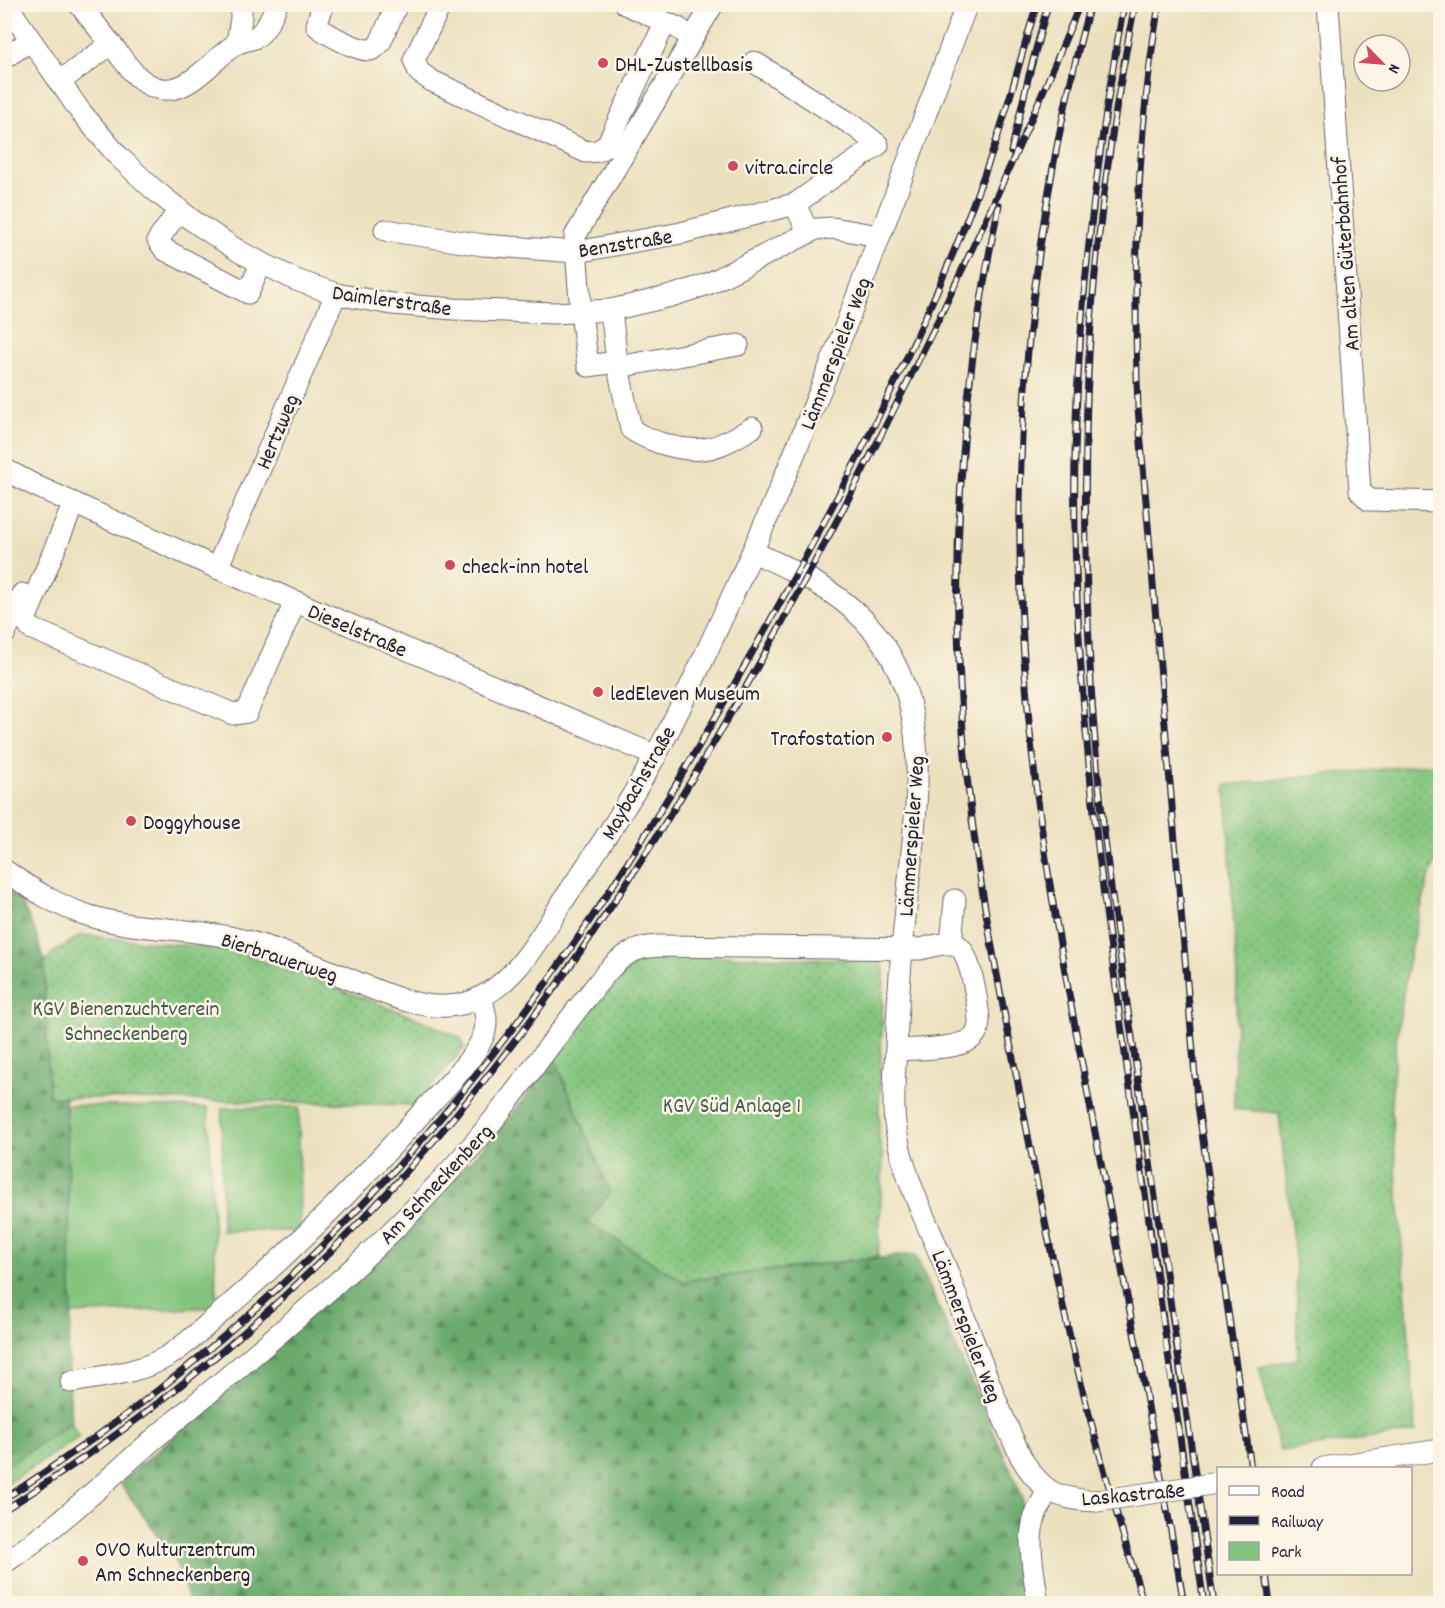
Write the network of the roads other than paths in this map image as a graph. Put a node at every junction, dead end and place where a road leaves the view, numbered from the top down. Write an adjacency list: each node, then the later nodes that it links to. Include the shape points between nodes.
1 (6, 4): 14 (street, Daimlerstraße)
2 (79, 4): 16 (street)
3 (241, 4): 15 (street)
4 (277, 4): 15 (street, via 263,31 255,38)
5 (324, 4): 6 (street, via 317,26 371,50 380,43)
6 (397, 4)
7 (441, 4): 12 (street, via 414,60 419,72 586,152 607,145)
8 (625, 4): 12 (street)
9 (712, 4): 13 (street)
10 (967, 4): 24 (street, Lämmerspieler Weg)
11 (1328, 4): 35 (street, Am alten Güterbahnhof, via 1360,491 1369,500)
12 (665, 23): 13 (street)
13 (693, 38): 25 (street, via 575,236)
14 (30, 41): 17 (street); 19 (street, Daimlerstraße)
15 (237, 43): 16 (street, via 189,82 160,89 139,79)
16 (111, 44): 19 (street)
17 (4, 58)
18 (754, 62): 20 (street, via 878,145)
19 (59, 82): 21 (street, Daimlerstraße, via 118,156)
20 (795, 204): 23 (street); 25 (street, Benzstraße, via 681,233)
21 (179, 210): 26 (street, Daimlerstraße); 26 (street, via 158,240 165,250 248,293)
22 (386, 230): 25 (street, Benzstraße, via 483,245)
23 (808, 232): 24 (street, Daimlerstraße, via 833,228); 28 (street, Daimlerstraße, via 708,284)
24 (879, 236): 36 (street, Lämmerspieler Weg, via 831,334 783,485)
25 (576, 252): 29 (street)
26 (261, 264): 27 (street, Daimlerstraße)
27 (336, 294): 29 (street, Daimlerstraße, via 417,306); 37 (street, Hertzweg)
28 (611, 310): 29 (street, Daimlerstraße); 31 (street)
29 (581, 313): 31 (street, via 588,366)
30 (738, 345): 31 (street)
31 (617, 365): 32 (street, via 631,429 639,436 677,448 704,450 729,442)
32 (752, 428)
33 (4, 469): 34 (street, Dieselstraße)
34 (69, 501): 37 (street, Dieselstraße); 38 (street, via 26,620 30,628 233,714 247,712); 39 (street)
35 (1440, 502)
36 (753, 552): 40 (street, Maybachstraße); 44 (street, Lämmerspieler Weg, via 827,589 846,604 882,642 905,685 914,721 918,770)
37 (217, 568): 38 (street, Dieselstraße)
38 (295, 602): 40 (street, Dieselstraße)
39 (4, 635)
40 (656, 756): 45 (street, Maybachstraße, via 529,951 515,970)
41 (4, 870): 45 (street, Bierbrauerweg, via 41,895 90,916 239,939 414,1002 447,1006)
42 (955, 900): 43 (street)
43 (951, 944): 44 (street, Am Schneckenberg); 46 (street, via 962,948 965,954 979,1020 976,1033 965,1042)
44 (902, 948): 46 (street, Lämmerspieler Weg); 52 (street, Am Schneckenberg, via 658,945 626,955 555,1036 478,1139 384,1239 324,1296 33,1545)
45 (485, 995): 47 (street, via 486,1028 473,1053 358,1182 258,1281 170,1355 151,1366)
46 (896, 1050): 51 (street, Lämmerspieler Weg, via 895,1119 902,1157 1013,1441 1033,1477)
47 (71, 1382)
48 (1432, 1452): 49 (street)
49 (1330, 1467)
50 (1217, 1483): 51 (street, Laskastraße, bridge, via 1097,1501 1065,1498)
51 (1048, 1491): 53 (street, via 1032,1528)
52 (4, 1563)
53 (1038, 1604)

